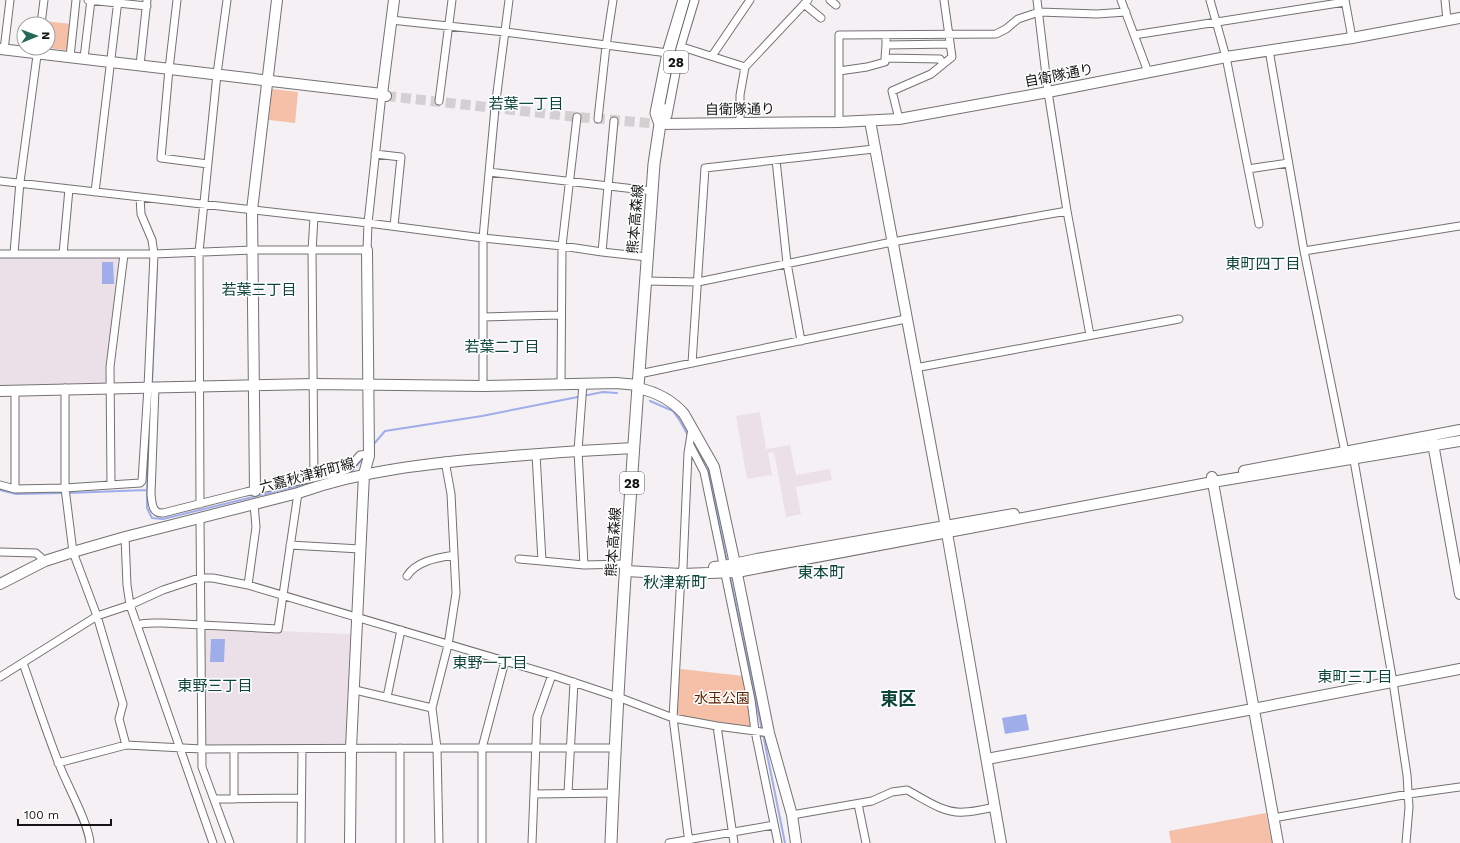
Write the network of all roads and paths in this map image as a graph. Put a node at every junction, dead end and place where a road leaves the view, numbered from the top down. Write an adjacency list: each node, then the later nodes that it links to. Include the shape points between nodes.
1 (10, 0): 42 (street)
2 (44, 0): 26 (street)
3 (76, 0): 49 (street)
4 (90, 0): 21 (street); 51 (street)
5 (177, 0): 57 (street)
6 (227, 0): 60 (street)
7 (277, 0): 61 (street)
8 (394, 0): 29 (street)
9 (452, 0): 32 (street)
10 (509, 0): 33 (street)
11 (613, 0): 40 (street)
12 (684, 0): 45 (main road, 熊本高森線 / 28)
13 (693, 0): 41 (main road, 熊本高森線 / 28)
14 (750, 0): 48 (street)
15 (944, 0): 35 (street)
16 (1037, 0): 24 (street)
17 (1121, 0): 25 (street)
18 (1210, 0): 31 (street)
19 (1445, 0): 30 (street)
20 (1345, 1): 31 (street); 37 (street)
21 (118, 2): 23 (street); 53 (street)
22 (806, 2): 27 (street); 56 (street)
23 (147, 3): 55 (street)
24 (1039, 12): 25 (street); 35 (street, via 1018,19 996,34); 62 (street)
25 (1126, 12): 36 (street)
26 (42, 16)
27 (821, 18)
28 (1460, 18): 30 (street, 自衛隊通り)
29 (391, 20): 32 (street); 63 (street)
30 (1447, 20): 37 (street, 自衛隊通り)
31 (1217, 23): 36 (street); 50 (street)
32 (449, 27): 33 (street); 64 (street)
33 (505, 32): 40 (street); 79 (street)
34 (886, 34): 35 (street); 39 (street); 58 (street, via 839,35)
35 (949, 34): 38 (street)
36 (1134, 35): 59 (street)
37 (1352, 38): 44 (street, 自衛隊通り)
38 (950, 44): 39 (street); 54 (street, via 952,57)
39 (886, 45): 52 (street)
40 (606, 46): 45 (street); 66 (street)
41 (679, 46): 45 (street); 48 (street); 71 (main road, 熊本高森線 / 28, via 666,115)
42 (2, 49): 43 (street)
43 (16, 50)
44 (1269, 50): 50 (street, 自衛隊通り); 76 (street)
45 (668, 53): 71 (main road, 熊本高森線 / 28, via 656,113)
46 (56, 54): 49 (street)
47 (37, 56): 82 (street)
48 (712, 56): 56 (street)
49 (70, 57): 51 (street)
50 (1226, 57): 59 (street, 自衛隊通り); 78 (street)
51 (84, 58): 53 (street)
52 (885, 58): 54 (street, via 940,59); 58 (street, via 885,62)
53 (112, 61): 55 (street); 86 (street)
54 (943, 64): 67 (street, via 931,74 892,91)
55 (140, 65): 57 (street)
56 (745, 67): 72 (street, via 740,95)
57 (169, 69): 60 (street); 77 (street, via 161,158)
58 (839, 71): 70 (street)
59 (1148, 72): 62 (street, 自衛隊通り)
60 (217, 74): 61 (street); 77 (street)
61 (268, 81): 63 (street); 89 (street)
62 (1048, 92): 67 (street, 自衛隊通り); 90 (street)
63 (384, 95): 74 (street)
64 (439, 101)
65 (577, 117): 80 (street)
66 (598, 119)
67 (899, 119): 69 (street, 自衛隊通り)
68 (614, 121): 83 (street)
69 (870, 121): 70 (street, 自衛隊通り); 73 (street)
70 (839, 122): 72 (street, 自衛隊通り)
71 (660, 124): 72 (street, 自衛隊通り); 85 (main road, 熊本高森線 / 28)
72 (740, 124)
73 (874, 149): 75 (street); 97 (street)
74 (375, 154): 92 (street); 94 (street, via 401,157)
75 (776, 160): 111 (street); 113 (street, via 705,168)
76 (1288, 163): 78 (street); 102 (street)
77 (208, 164): 88 (street)
78 (1248, 169): 93 (street)
79 (489, 172): 80 (street); 96 (street)
80 (569, 180): 83 (street); 98 (street)
81 (0, 181): 82 (street)
82 (20, 182): 84 (street); 106 (street)
83 (607, 185): 85 (street); 104 (street)
84 (69, 189): 86 (street); 107 (street)
85 (652, 191): 110 (main road, 熊本高森線 / 28)
86 (95, 192): 87 (street)
87 (140, 197): 88 (street); 109 (street, via 141,214 152,240)
88 (204, 205): 89 (street); 103 (street)
89 (252, 210): 91 (street); 99 (street)
90 (1066, 211): 97 (street); 118 (street)
91 (314, 217): 92 (street); 101 (street)
92 (368, 223): 94 (street); 100 (street)
93 (1258, 224)
94 (394, 226): 96 (street)
95 (1460, 226): 102 (street)
96 (483, 238): 98 (street); 115 (street)
97 (892, 242): 111 (street); 117 (street)
98 (562, 246): 104 (street); 114 (street)
99 (253, 250): 101 (street); 103 (street); 126 (street)
100 (367, 250): 101 (street); 127 (street)
101 (312, 251): 124 (street)
102 (1304, 251): 145 (street)
103 (199, 252): 109 (street); 128 (street)
104 (602, 252): 110 (street)
105 (0, 254): 106 (street)
106 (14, 254): 107 (street)
107 (64, 254): 108 (street)
108 (124, 254): 109 (street); 133 (street, via 110,367)
109 (154, 254): 130 (street)
110 (647, 257): 112 (main road, 熊本高森線 / 28)
111 (787, 263): 113 (street); 119 (street)
112 (645, 281): 113 (street); 122 (main road, 熊本高森線 / 28)
113 (698, 282): 120 (street)
114 (561, 315): 115 (street); 125 (street)
115 (483, 316): 129 (street)
116 (1179, 318): 118 (street)
117 (906, 320): 119 (street); 121 (street)
118 (1090, 335): 121 (street)
119 (801, 341): 120 (street)
120 (692, 363): 122 (street)
121 (915, 368): 158 (street)
122 (639, 374): 131 (main road, 熊本高森線 / 28)
123 (583, 383): 125 (street); 131 (street, via 616,383); 142 (street)
124 (314, 384): 126 (street); 127 (street); 148 (street)
125 (561, 384): 129 (street)
126 (253, 385): 128 (street); 155 (street)
127 (368, 385): 129 (street); 143 (street)
128 (200, 386): 130 (street); 156 (street)
129 (483, 386)
130 (152, 387): 133 (street); 150 (street, via 142,481); 156 (street, via 152,505 155,511 163,514)
131 (638, 387): 137 (street, via 674,403 684,414); 141 (main road, 熊本高森線 / 28)
132 (65, 388): 133 (street); 134 (street); 152 (street)
133 (110, 388): 150 (street)
134 (15, 390): 135 (street); 153 (street)
135 (0, 391)
136 (1460, 430): 138 (street)
137 (692, 431): 140 (street); 170 (street, via 714,467)
138 (1432, 440): 139 (street); 145 (street); 176 (street)
139 (1460, 441)
140 (690, 445): 170 (street, via 704,472); 171 (street)
141 (634, 448): 142 (street, 六嘉秋津新町線); 169 (main road, 熊本高森線 / 28)
142 (578, 450): 144 (street, 六嘉秋津新町線); 168 (street)
143 (369, 454): 147 (street); 148 (street, via 360,454 348,469)
144 (536, 454): 146 (street, 六嘉秋津新町線); 166 (street)
145 (1351, 454): 149 (street); 191 (street)
146 (445, 461): 147 (street, 六嘉秋津新町線); 164 (street, via 451,494)
147 (364, 474): 154 (street, 六嘉秋津新町線); 161 (street)
148 (314, 478): 155 (street)
149 (1212, 480): 158 (street); 196 (street)
150 (111, 485): 152 (street)
151 (0, 486): 153 (street)
152 (65, 488): 153 (street); 163 (street)
153 (16, 489)
154 (298, 493): 155 (street, 六嘉秋津新町線); 160 (street)
155 (255, 498): 156 (street, via 246,492); 157 (street, 六嘉秋津新町線); 175 (street, via 256,527)
156 (200, 504)
157 (200, 518): 159 (street, 六嘉秋津新町線); 173 (street)
158 (946, 529): 170 (street); 212 (street)
159 (125, 537): 163 (street, 六嘉秋津新町線); 178 (street)
160 (290, 545): 161 (street); 177 (street)
161 (360, 550): 180 (street)
162 (0, 552): 167 (street, via 36,553)
163 (73, 552): 167 (street, 六嘉秋津新町線); 179 (street)
164 (454, 554): 172 (street, via 424,562 410,570); 184 (street, via 456,593)
165 (519, 559): 166 (street)
166 (542, 560): 168 (street)
167 (45, 561): 174 (street, 六嘉秋津新町線)
168 (584, 565): 169 (street)
169 (626, 568): 171 (street); 194 (main road, 熊本高森線 / 28)
170 (730, 569): 171 (street); 199 (street)
171 (682, 571): 197 (street)
172 (407, 576)
173 (199, 578): 175 (street); 178 (street); 182 (street)
174 (0, 584)
175 (248, 585): 177 (street)
176 (1460, 594)
177 (283, 595): 180 (street); 182 (street, via 278,629)
178 (130, 604): 179 (street); 181 (street)
179 (97, 616): 186 (street); 200 (street, via 123,704 119,719)
180 (357, 617): 183 (street); 192 (street)
181 (137, 625): 182 (street, via 163,622); 208 (street)
182 (200, 625): 209 (street)
183 (401, 630): 184 (street); 193 (street)
184 (448, 645): 185 (street); 195 (street)
185 (505, 661): 188 (street); 204 (street)
186 (23, 663): 189 (street); 213 (street)
187 (1460, 669): 191 (street)
188 (552, 675): 190 (street); 205 (street, via 537,717)
189 (0, 677)
190 (574, 682): 194 (street); 206 (street)
191 (1393, 682): 196 (street); 218 (street)
192 (355, 690): 193 (street); 201 (street)
193 (387, 697): 195 (street)
194 (618, 697): 197 (street); 207 (main road, 熊本高森線 / 28)
195 (432, 708): 203 (street)
196 (1253, 709): 212 (street); 225 (street)
197 (673, 718): 198 (street); 228 (street)
198 (717, 726): 199 (street); 227 (street)
199 (762, 732): 224 (street); 226 (street)
200 (126, 745): 208 (street); 213 (street)
201 (351, 748): 202 (street); 211 (street); 233 (street)
202 (400, 748): 203 (street); 234 (street)
203 (437, 748): 204 (street); 235 (street)
204 (482, 748): 205 (street); 236 (street)
205 (536, 748): 206 (street); 217 (street)
206 (570, 748): 207 (street); 215 (street)
207 (615, 748): 216 (main road, 熊本高森線 / 28)
208 (179, 749): 209 (street); 230 (street)
209 (202, 749): 210 (street); 220 (street, via 202,767)
210 (234, 749): 211 (street); 221 (street)
211 (302, 749): 219 (street)
212 (987, 759): 223 (street)
213 (58, 763): 229 (street, via 85,825)
214 (1460, 787): 218 (street)
215 (568, 793): 216 (street); 217 (street)
216 (613, 793): 238 (main road, 熊本高森線 / 28)
217 (534, 794): 237 (street)
218 (1409, 794): 225 (street); 246 (street)
219 (301, 798): 221 (street); 232 (street)
220 (214, 799): 221 (street); 231 (street)
221 (234, 799)
222 (858, 804): 223 (street, via 903,789 949,811 963,813); 224 (street); 243 (street)
223 (995, 807): 244 (street)
224 (792, 815): 242 (street)
225 (1273, 818): 245 (street)
226 (774, 824): 227 (street); 241 (street)
227 (732, 832): 228 (street); 240 (street)
228 (689, 841): 239 (street)
229 (90, 843)
230 (213, 843)
231 (230, 843)
232 (301, 843)
233 (350, 843)
234 (400, 843)
235 (439, 843)
236 (482, 843)
237 (532, 843)
238 (611, 843)
239 (669, 843)
240 (734, 843)
241 (778, 843)
242 (796, 843)
243 (866, 843)
244 (1001, 843)
245 (1278, 843)
246 (1406, 843)

